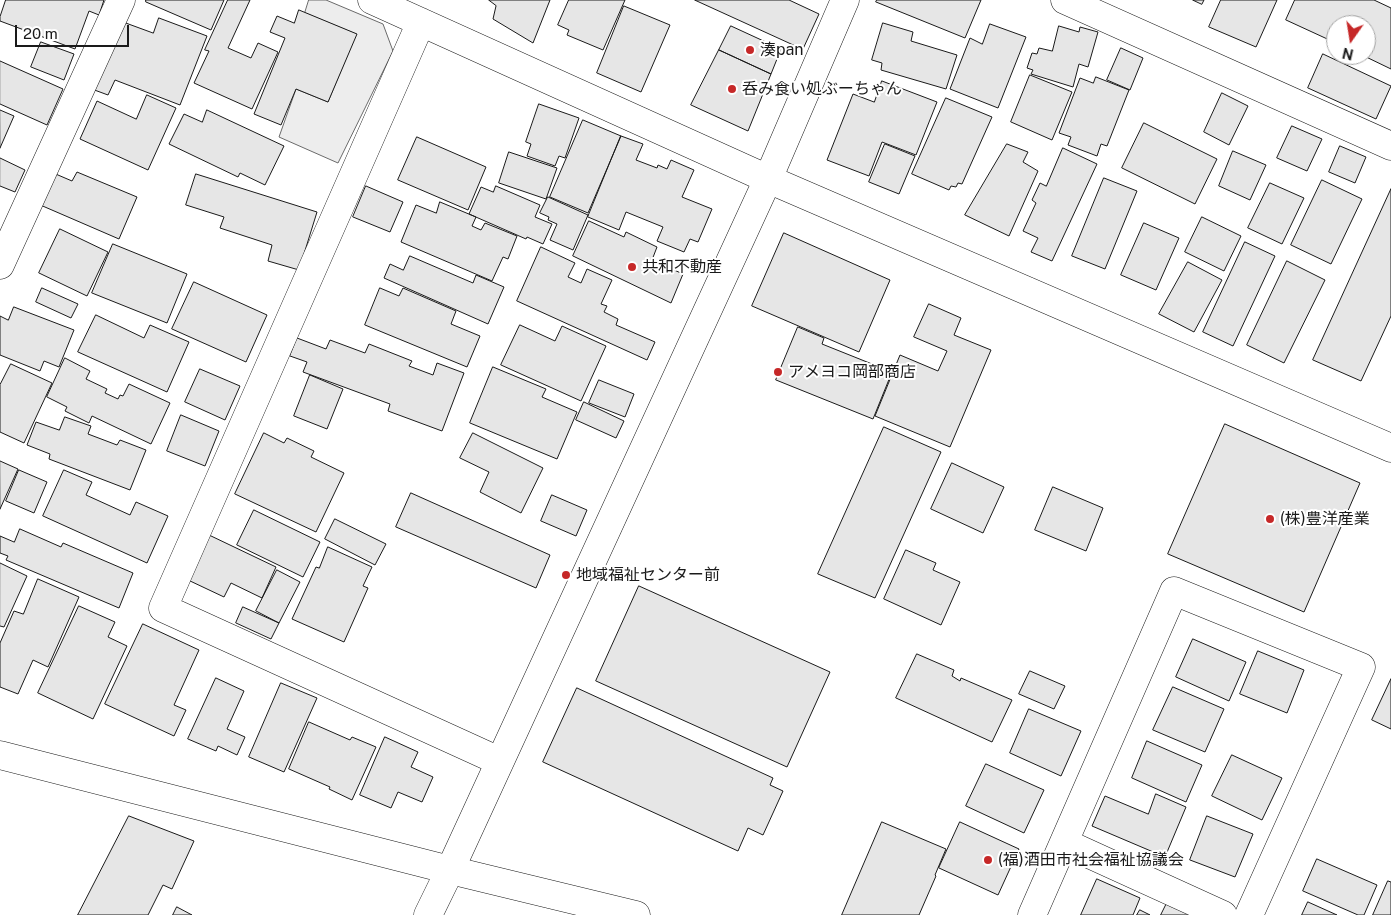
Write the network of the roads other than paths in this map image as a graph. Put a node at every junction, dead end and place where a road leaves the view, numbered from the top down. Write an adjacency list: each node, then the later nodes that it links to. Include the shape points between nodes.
1 (122, 0): 8 (street)
2 (372, 0): 5 (street)
3 (845, 0): 7 (street)
4 (1065, 0): 6 (street)
5 (420, 22): 7 (street); 11 (street, via 163,608)
6 (1391, 146)
7 (768, 180): 9 (street); 11 (street)
8 (0, 265)
9 (1391, 448)
10 (0, 755): 13 (street)
11 (499, 761): 13 (street)
12 (1065, 842): 16 (street); 17 (street); 18 (street, via 1174,591 1361,666)
13 (450, 870): 14 (street); 15 (street)
14 (428, 915)
15 (636, 915)
16 (1032, 915)
17 (1223, 915)
18 (1249, 915)

